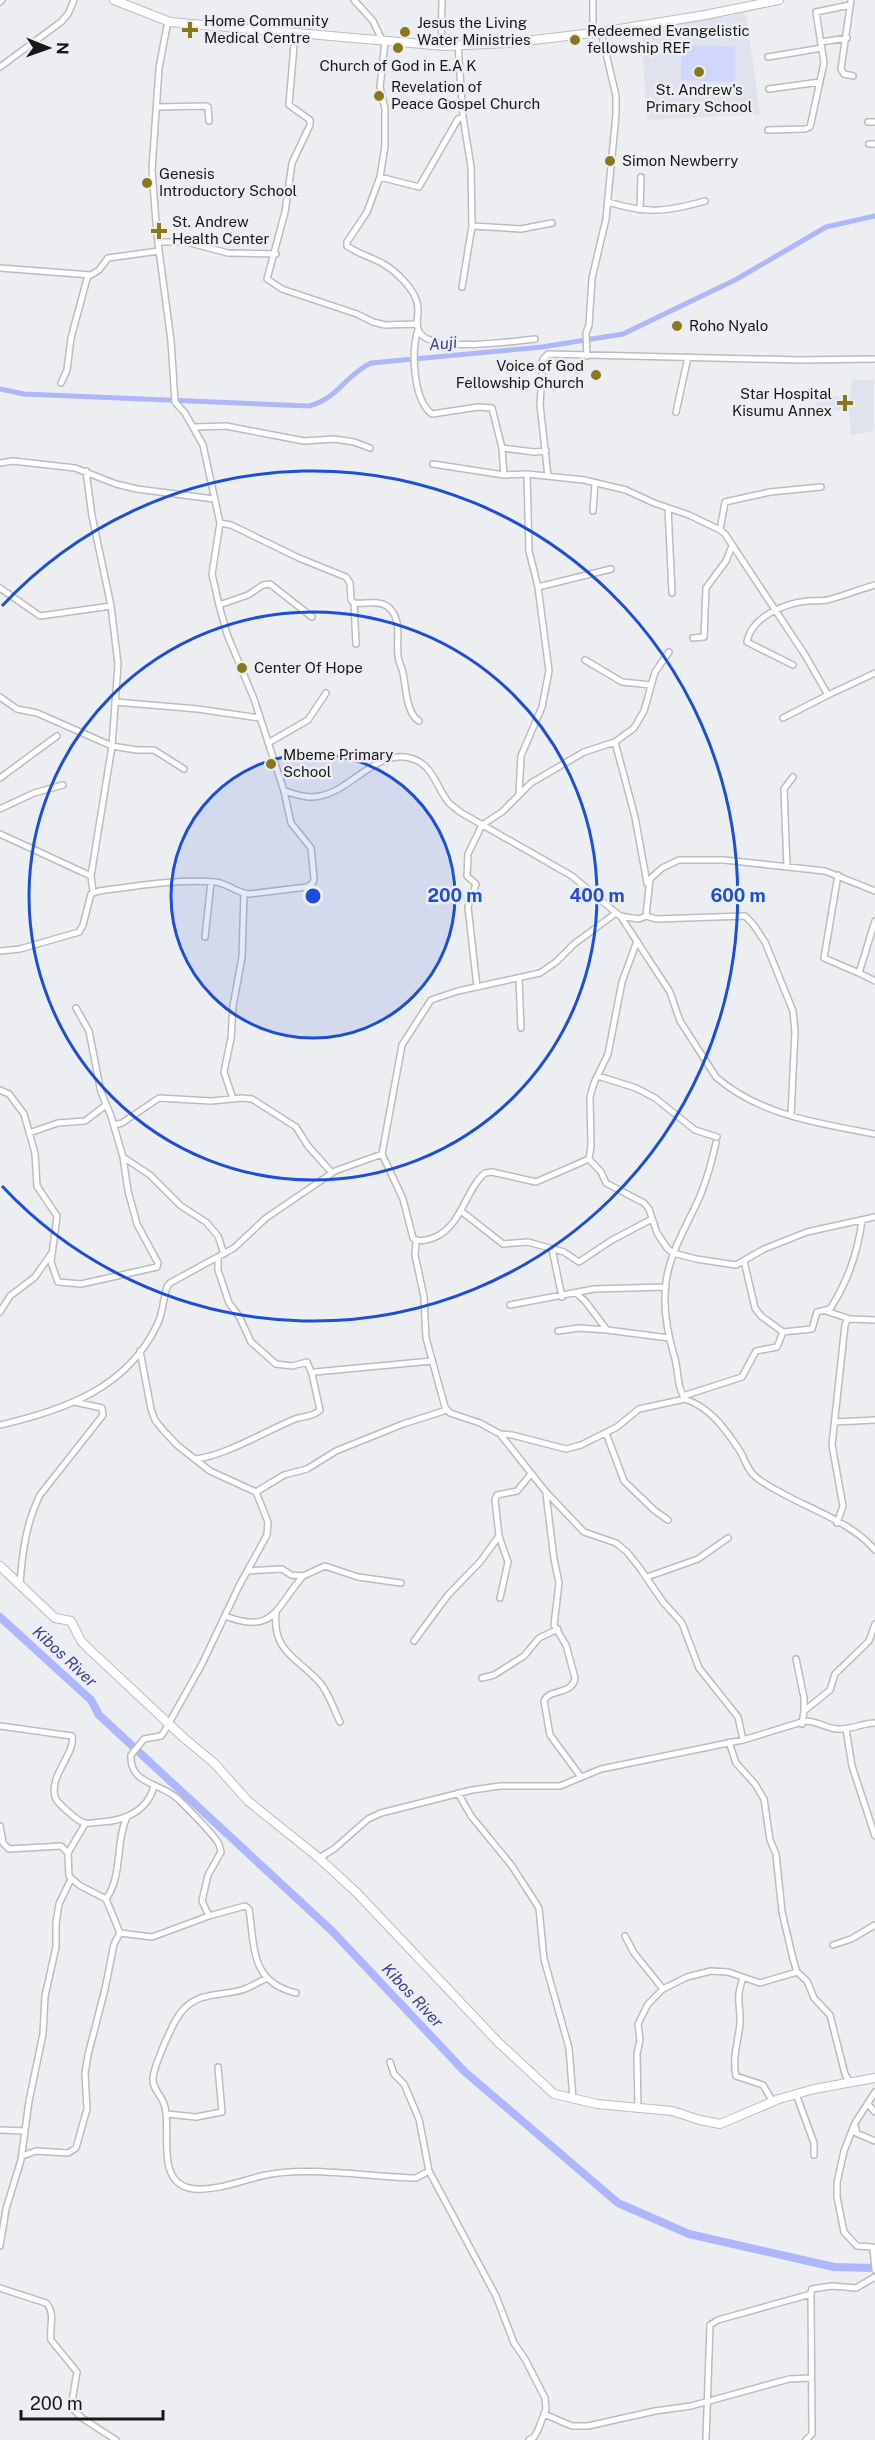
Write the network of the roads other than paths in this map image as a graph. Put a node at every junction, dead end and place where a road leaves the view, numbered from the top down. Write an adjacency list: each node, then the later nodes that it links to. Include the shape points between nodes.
1 (74, 0): 17 (street, via 61,22)
2 (114, 0): 8 (main road)
3 (354, 0): 12 (street, via 373,21)
4 (442, 0): 15 (street)
5 (593, 0): 10 (street)
6 (779, 0): 10 (main road)
7 (851, 2): 11 (street); 14 (street, via 817,10)
8 (168, 21): 9 (main road); 21 (street)
9 (295, 33): 12 (main road); 36 (street, via 289,105 310,120 310,125 292,163)
10 (597, 33): 13 (main road); 30 (street, via 616,103)
11 (847, 38): 14 (street); 18 (street, via 841,69)
12 (384, 42): 15 (main road); 27 (street, via 380,91 385,109 385,146)
13 (458, 45): 15 (main road); 22 (street)
14 (821, 45): 16 (street); 19 (street, via 824,63)
15 (441, 46)
16 (768, 57)
17 (0, 68)
18 (853, 76)
19 (820, 82): 20 (street); 26 (street, via 809,128)
20 (769, 89)
21 (157, 107): 23 (street, via 206,106); 34 (street, via 152,170)
22 (463, 117): 27 (street, via 419,187); 33 (street, via 471,167)
23 (209, 121)
24 (868, 122): 25 (street)
25 (875, 122)
26 (768, 130)
27 (380, 177): 40 (street, via 371,204 348,246 383,263 400,277 418,304)
28 (641, 177): 31 (street)
29 (705, 201): 31 (street, via 668,211)
30 (608, 202): 31 (street); 42 (street, via 594,270)
31 (640, 210)
32 (552, 223): 33 (street, via 521,229)
33 (472, 226): 39 (street)
34 (158, 242): 35 (street); 36 (street, via 186,242 228,253)
35 (159, 251): 38 (street, via 108,258 97,272); 47 (street, via 175,402)
36 (276, 254): 40 (street, via 267,279 282,290 373,322)
37 (0, 268): 38 (street)
38 (88, 275): 45 (street)
39 (462, 287)
40 (418, 327): 41 (street, via 425,339 440,343); 49 (street, via 414,359 420,400 427,411 432,414 492,408)
41 (535, 339)
42 (587, 356): 43 (street); 50 (street, via 554,353 543,359 540,405)
43 (688, 357): 44 (street); 46 (street)
44 (875, 359)
45 (61, 383)
46 (676, 412)
47 (194, 427): 48 (street, via 226,426 304,441 344,440); 59 (street, via 203,445)
48 (370, 448)
49 (502, 448): 50 (street); 55 (street)
50 (546, 451): 56 (street)
51 (0, 463): 53 (street, via 13,461)
52 (433, 464): 55 (street)
53 (86, 471): 59 (street, via 137,489); 72 (street)
54 (527, 474): 55 (street); 56 (street); 67 (street, via 529,551)
55 (504, 475)
56 (548, 476): 57 (street)
57 (595, 483): 60 (street, via 633,492); 61 (street)
58 (821, 487): 63 (street, via 725,502)
59 (214, 499): 62 (street)
60 (668, 508): 63 (street); 69 (street)
61 (593, 511)
62 (220, 523): 70 (street, via 346,577); 71 (street, via 212,574)
63 (720, 530): 64 (street)
64 (732, 546): 73 (street); 75 (street, via 706,588 704,637)
65 (611, 569): 67 (street)
66 (875, 585): 73 (street, via 829,600 810,600)
67 (538, 587): 98 (street, via 549,671 542,707 521,756)
68 (0, 588): 72 (street, via 40,616)
69 (672, 593)
70 (354, 603): 76 (street); 88 (street, via 384,605 397,621 398,659 413,717)
71 (219, 605): 74 (street, via 270,584); 86 (street)
72 (111, 606): 85 (street, via 118,664)
73 (775, 609): 79 (street, via 760,621 747,642); 83 (street)
74 (312, 617)
75 (693, 638)
76 (356, 644)
77 (669, 652): 81 (street)
78 (585, 660): 81 (street, via 622,682)
79 (793, 665)
80 (875, 673): 83 (street)
81 (651, 686): 90 (street, via 639,721)
82 (326, 693): 91 (street, via 308,720)
83 (828, 695): 87 (street)
84 (0, 697): 92 (street, via 17,709 37,713)
85 (115, 702): 86 (street); 92 (street)
86 (260, 718): 91 (street)
87 (783, 718)
88 (419, 721)
89 (57, 736): 95 (street)
90 (615, 742): 98 (street, via 567,760); 106 (street)
91 (268, 743): 97 (street)
92 (112, 746): 93 (street, via 154,750); 104 (street)
93 (184, 769)
94 (792, 777): 102 (street, via 784,789)
95 (0, 778)
96 (63, 785): 99 (street, via 34,792)
97 (284, 791): 100 (street, via 305,797 324,795 386,759 404,757 423,764 449,803); 109 (street, via 291,823 310,848 313,884)
98 (519, 794): 100 (street)
99 (0, 809)
100 (482, 825): 110 (street, via 572,876); 119 (street, via 466,862 467,876 476,884 468,908)
101 (0, 834): 104 (street)
102 (787, 867): 103 (street); 106 (street, via 685,860 662,868)
103 (838, 875): 107 (street); 116 (street, via 824,958)
104 (91, 876): 108 (street)
105 (211, 882): 108 (street, via 165,882); 109 (street); 113 (street)
106 (647, 884): 111 (street)
107 (875, 891)
108 (93, 892): 115 (street, via 79,932)
109 (244, 893): 124 (street, via 242,957 224,1072)
110 (618, 914): 111 (street, via 639,919); 114 (street); 117 (street, via 568,948 548,969)
111 (646, 916): 126 (street, via 656,919 740,915 753,924 773,957 795,1019)
112 (875, 921): 116 (street)
113 (205, 937)
114 (637, 941): 122 (street, via 622,982 608,1054); 126 (street, via 673,998 683,1027 717,1077 754,1101)
115 (0, 951)
116 (859, 973): 118 (street)
117 (519, 979): 119 (street); 121 (street)
118 (875, 981)
119 (477, 987): 130 (street, via 431,1000 403,1042)
120 (76, 1008): 125 (street, via 89,1031)
121 (521, 1028)
122 (598, 1076): 132 (street, via 590,1097); 141 (street, via 655,1098 695,1130 717,1140 700,1196)
123 (0, 1090): 128 (street, via 7,1091 20,1108)
124 (233, 1099): 127 (street, via 159,1098); 133 (street, via 252,1099 291,1123)
125 (106, 1105): 127 (street); 128 (street, via 85,1122 58,1123)
126 (791, 1116): 129 (street)
127 (114, 1125): 131 (street)
128 (29, 1133): 140 (street, via 37,1186 57,1216)
129 (875, 1134)
130 (382, 1154): 133 (street); 138 (street)
131 (123, 1157): 140 (street, via 137,1224 158,1266 92,1282 60,1284 52,1270); 142 (street, via 206,1222 218,1236)
132 (589, 1159): 134 (street, via 536,1182 484,1173); 136 (street, via 606,1183 644,1203)
133 (332, 1173): 142 (street, via 266,1218)
134 (461, 1211): 138 (street, via 437,1236); 139 (street, via 503,1244 524,1242)
135 (875, 1217): 137 (street)
136 (652, 1219): 139 (street, via 580,1262); 141 (street, via 657,1233)
137 (862, 1220): 144 (street, via 807,1232); 149 (street, via 851,1269)
138 (416, 1240): 158 (street)
139 (552, 1249): 147 (street)
140 (52, 1252): 150 (street, via 35,1277 10,1296)
141 (673, 1253): 144 (street, via 724,1265); 145 (street)
142 (224, 1254): 143 (street)
143 (218, 1258): 157 (street, via 167,1287 159,1321); 168 (street, via 229,1304 251,1342 276,1364 292,1366 306,1362 320,1410 216,1455)
144 (744, 1261): 155 (street, via 755,1308)
145 (666, 1287): 146 (street); 156 (street)
146 (576, 1293): 147 (street); 153 (street)
147 (562, 1297): 148 (street)
148 (510, 1305)
149 (826, 1311): 151 (street); 155 (street, via 817,1312 812,1329)
150 (0, 1312)
151 (850, 1319): 152 (street); 164 (street, via 845,1325)
152 (875, 1320)
153 (607, 1330): 154 (street); 156 (street)
154 (558, 1331)
155 (783, 1332): 160 (street, via 777,1347 756,1350 742,1377)
156 (669, 1338): 160 (street, via 677,1382)
157 (141, 1351): 161 (street, via 112,1382); 168 (street, via 155,1420)
158 (432, 1361): 159 (street); 162 (street)
159 (315, 1372)
160 (684, 1397): 166 (street, via 639,1409); 173 (street, via 711,1413 756,1478)
161 (73, 1402): 165 (street); 182 (street, via 102,1408 104,1415 33,1509)
162 (447, 1410): 167 (street); 170 (street, via 336,1452)
163 (875, 1420): 164 (street)
164 (835, 1422): 173 (street, via 832,1445 843,1506)
165 (0, 1425)
166 (606, 1433): 167 (street, via 566,1449); 172 (street, via 624,1481)
167 (500, 1434): 169 (street)
168 (195, 1459): 170 (street, via 210,1471)
169 (531, 1474): 171 (street); 174 (street, via 518,1491 496,1496)
170 (256, 1492): 178 (street, via 268,1530)
171 (546, 1492): 180 (street, via 585,1532 616,1543 627,1552); 187 (street, via 560,1583 554,1619)
172 (668, 1520)
173 (837, 1523): 176 (street)
174 (499, 1536): 183 (street, via 508,1562); 188 (street, via 447,1595)
175 (728, 1538): 180 (street, via 698,1559)
176 (875, 1550)
177 (0, 1566): 182 (main road)
178 (247, 1571): 179 (street, via 282,1569); 185 (street)
179 (303, 1576): 181 (street, via 325,1566 358,1577); 184 (street)
180 (647, 1577): 198 (street, via 682,1623 699,1668 738,1717)
181 (401, 1583)
182 (20, 1586): 193 (main road, via 55,1618 71,1621 81,1641)
183 (500, 1598)
184 (276, 1613): 185 (street, via 256,1622); 192 (street, via 274,1628 278,1638 288,1654 327,1692)
185 (225, 1616): 193 (street)
186 (875, 1624): 191 (street, via 869,1641 835,1674 830,1690)
187 (558, 1629): 190 (street, via 539,1638 513,1664); 200 (street, via 575,1678 568,1689 545,1697 547,1724 557,1747)
188 (414, 1641)
189 (796, 1659): 191 (street)
190 (482, 1678)
191 (804, 1711): 195 (street)
192 (340, 1722)
193 (168, 1723): 201 (street, via 160,1736 144,1739 130,1758 138,1777); 208 (main road, via 214,1763 248,1801)
194 (875, 1723): 197 (street)
195 (802, 1724): 197 (street, via 813,1721); 198 (street)
196 (0, 1726): 204 (street, via 72,1736 72,1745 59,1770 55,1795)
197 (846, 1729): 206 (street, via 852,1766)
198 (744, 1740): 199 (street)
199 (729, 1742): 200 (street, via 601,1769); 216 (street, via 736,1763 765,1799 782,1912)
200 (581, 1777): 202 (street, via 560,1786 500,1786)
201 (153, 1786): 203 (street, via 145,1804); 211 (street, via 178,1799 219,1844 220,1852 208,1875 202,1901)
202 (458, 1793): 208 (street, via 368,1819); 227 (street, via 538,1908 544,1959 569,2048)
203 (127, 1816): 204 (street, via 116,1822); 210 (street, via 117,1870)
204 (85, 1824): 207 (street)
205 (0, 1826): 207 (street, via 3,1844 9,1849 61,1846)
206 (875, 1836)
207 (68, 1852): 209 (street)
208 (319, 1858): 227 (main road, via 539,2082 554,2094)
209 (71, 1879): 210 (street); 235 (street, via 59,1904 43,2034)
210 (106, 1899): 213 (street)
211 (209, 1916): 213 (street, via 152,1937); 218 (street, via 247,1907)
212 (875, 1925): 215 (street)
213 (120, 1933): 238 (street, via 114,1944 88,2055 87,2109 76,2148 68,2153 36,2151)
214 (625, 1936): 219 (street)
215 (833, 1945)
216 (797, 1972): 217 (street, via 765,1983); 224 (street, via 830,2015)
217 (743, 1978): 219 (street, via 711,1971); 228 (street, via 737,1998 740,2022 736,2076 763,2085)
218 (265, 1979): 220 (street); 232 (street, via 244,1989 206,1995 182,2011 153,2077)
219 (663, 1989): 230 (street, via 648,2004 638,2024)
220 (296, 1993)
221 (390, 2062): 239 (street, via 418,2119)
222 (218, 2067): 232 (street, via 222,2112 196,2117)
223 (875, 2078): 224 (main road)
224 (850, 2083): 226 (main road)
225 (875, 2092): 229 (street)
226 (796, 2094): 228 (main road); 237 (street, via 814,2143)
227 (573, 2099): 230 (main road)
228 (773, 2102): 230 (main road, via 720,2124 672,2111)
229 (868, 2104): 231 (street); 233 (street)
230 (638, 2109)
231 (875, 2112)
232 (167, 2114): 239 (street, via 169,2170 176,2181 190,2189 282,2172 416,2178)
233 (855, 2123): 236 (street, via 856,2133); 241 (street, via 844,2151 837,2198 844,2232 857,2246)
234 (0, 2130): 235 (street)
235 (25, 2131): 238 (street)
236 (875, 2141)
237 (814, 2155)
238 (22, 2156): 240 (street)
239 (429, 2171): 248 (street, via 542,2391)
240 (0, 2246)
241 (874, 2249): 242 (street)
242 (875, 2270)
243 (875, 2277): 245 (street, via 856,2288 824,2287 812,2289)
244 (0, 2288): 249 (street, via 50,2308 51,2340 77,2372 71,2407)
245 (811, 2294): 246 (street); 247 (street, via 710,2325)
246 (810, 2378): 247 (street, via 789,2379); 252 (street, via 813,2425)
247 (708, 2399): 248 (street, via 691,2406 588,2426 572,2427); 251 (street)
248 (544, 2414): 250 (street)
249 (116, 2440)
250 (529, 2440)
251 (706, 2440)
252 (806, 2440)

